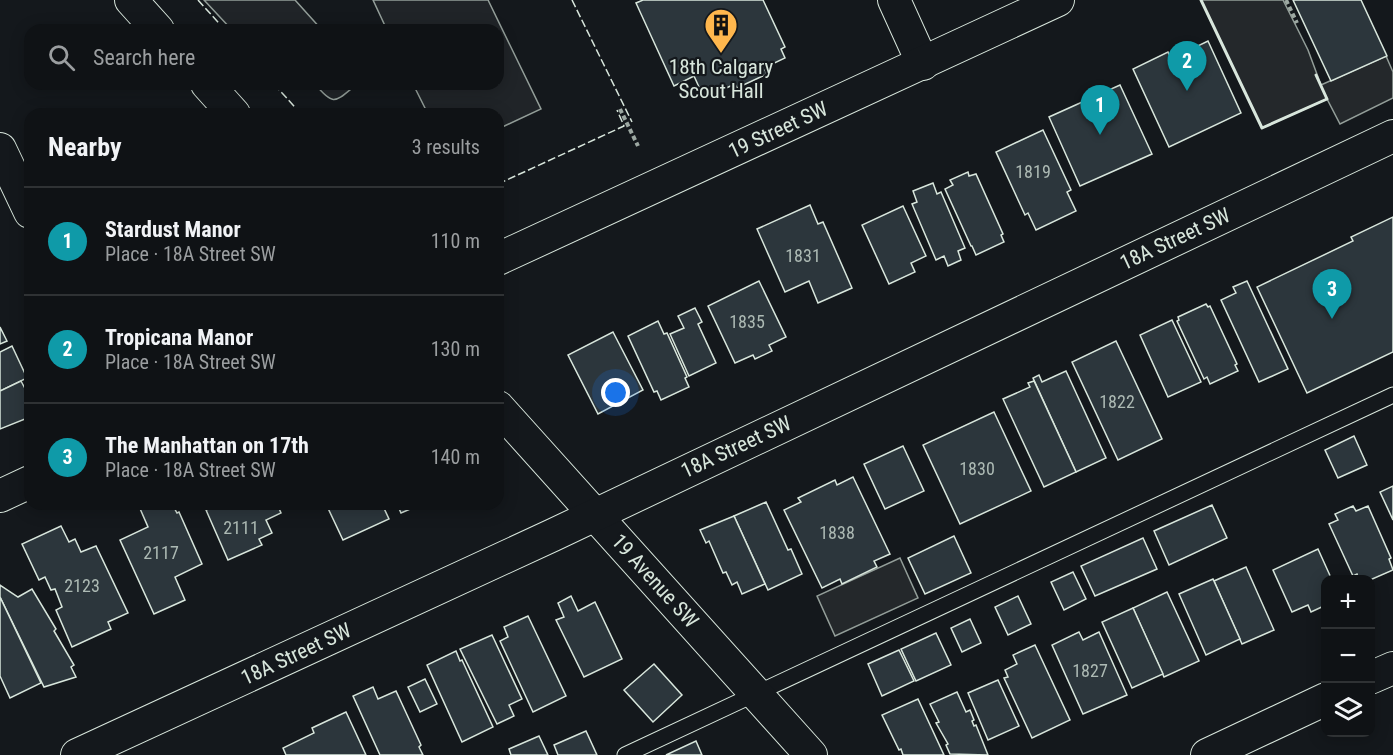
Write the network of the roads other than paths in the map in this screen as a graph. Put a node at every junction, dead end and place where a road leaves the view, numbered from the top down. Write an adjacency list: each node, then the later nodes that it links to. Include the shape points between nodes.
1 (131, 0): 4 (street)
2 (894, 0): 5 (street)
3 (1058, 0): 5 (street, 19 Street SW)
4 (153, 24)
5 (923, 64): 11 (street, 19 Street SW)
6 (212, 90): 7 (street)
7 (229, 108)
8 (1393, 136): 16 (street, 18A Street SW)
9 (0, 148): 10 (street)
10 (24, 199)
11 (504, 256)
12 (1393, 394): 19 (lane)
13 (504, 414): 16 (street, 19 Avenue SW)
14 (24, 485): 15 (street)
15 (0, 496)
16 (595, 514): 19 (street, 19 Avenue SW); 21 (street, 18A Street SW)
17 (1393, 668): 18 (street)
18 (1375, 676)
19 (756, 694): 22 (lane); 23 (street, 19 Avenue SW)
20 (1321, 701): 24 (street)
21 (77, 755)
22 (625, 755)
23 (811, 755)
24 (1207, 755)

